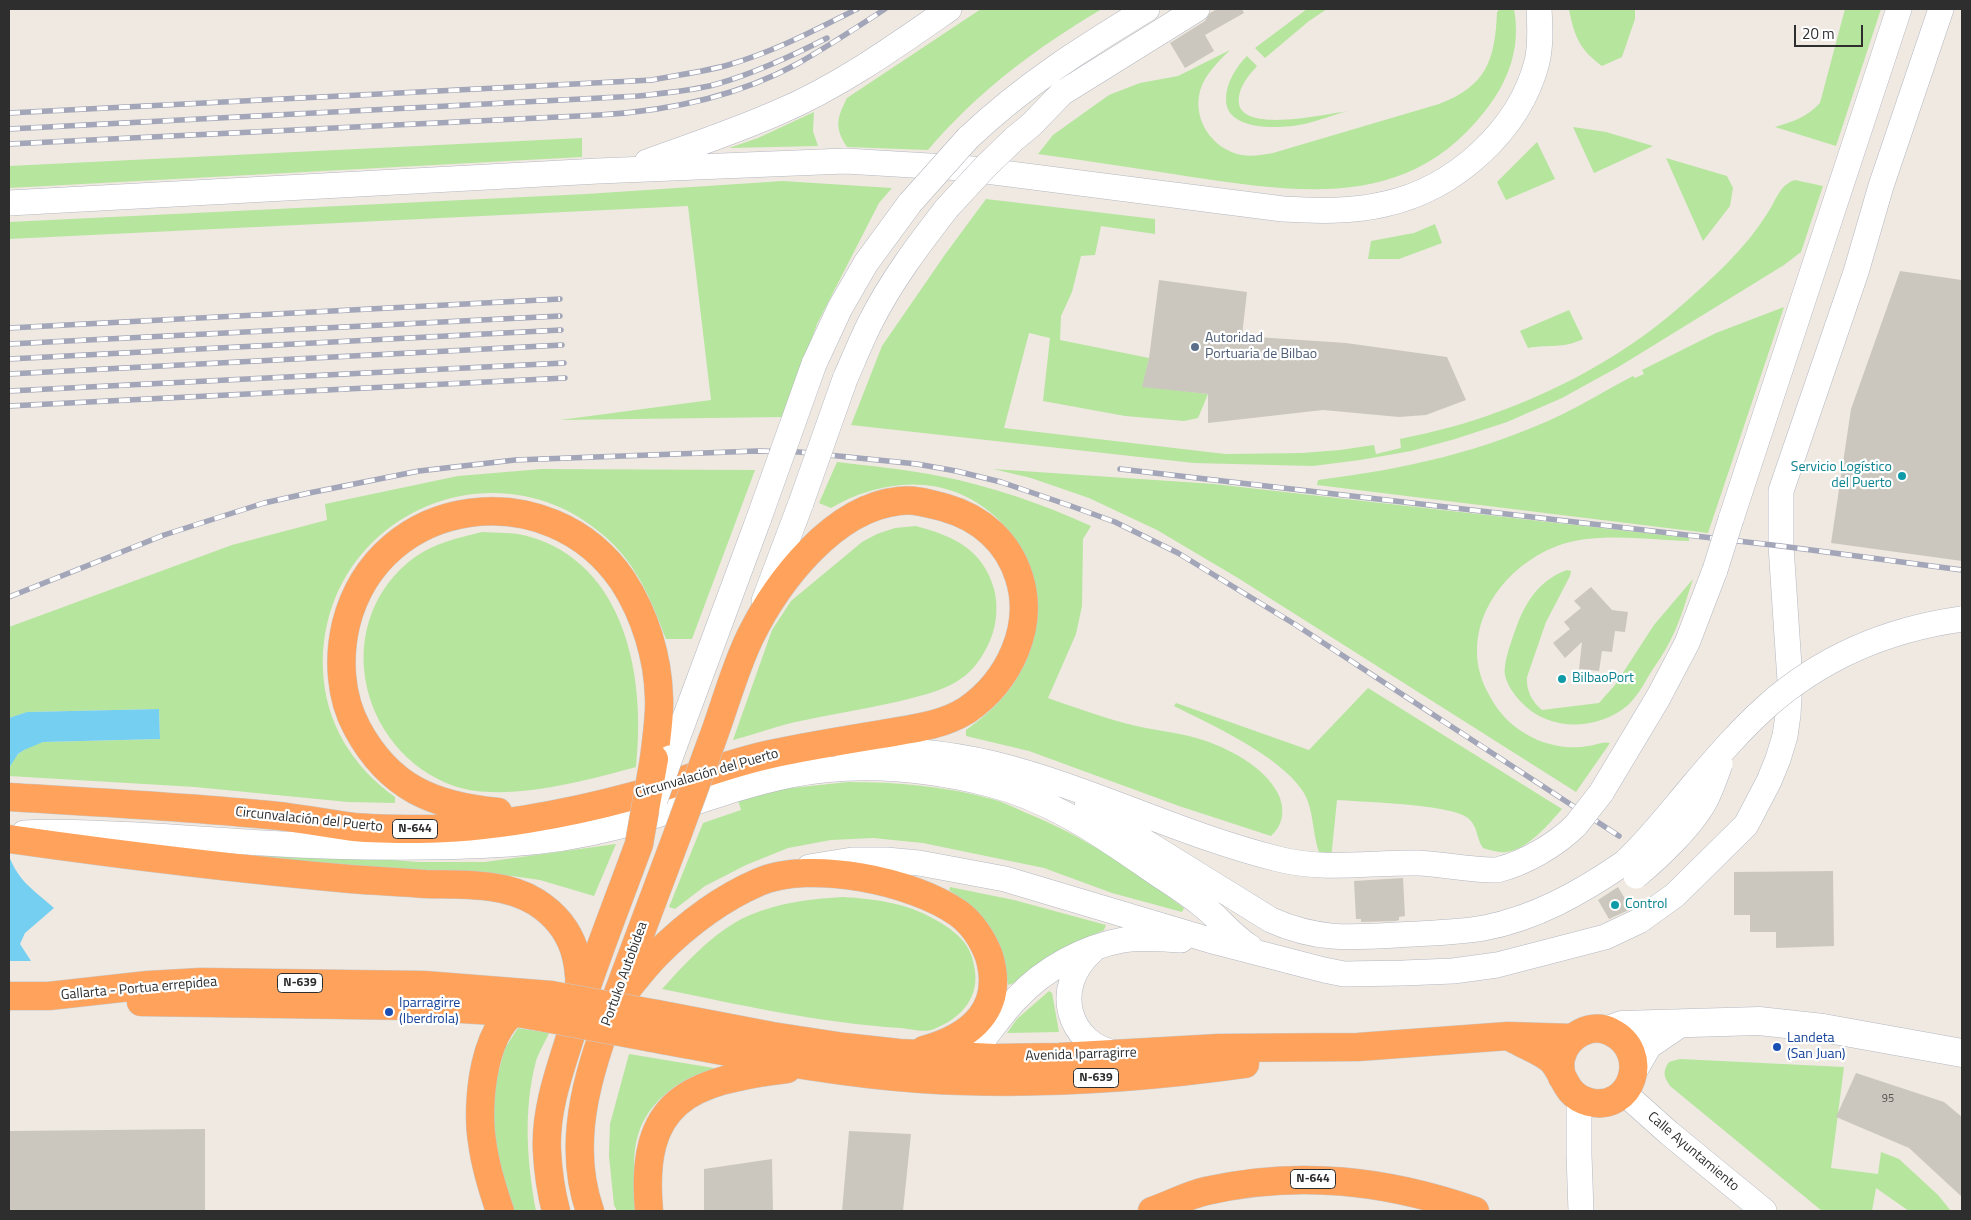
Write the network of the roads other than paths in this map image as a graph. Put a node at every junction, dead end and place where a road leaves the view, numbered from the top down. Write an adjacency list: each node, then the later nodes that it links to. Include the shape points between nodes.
1 (949, 9): 7 (street, via 812,96 779,112)
2 (1147, 9): 12 (street, bridge, via 1085,46 1017,94 968,138 910,203 866,264 840,308 814,364 759,518)
3 (1197, 9): 10 (street, bridge, via 1062,93 947,208 908,260 870,323 845,379)
4 (1539, 9): 7 (street, via 1537,62 1525,92 1503,130 1468,163 1431,188 1408,198 1364,208 1283,209 963,168 845,161)
5 (1899, 9): 13 (street, bridge, via 1715,570 1688,643 1601,793 1566,835 1509,867 1497,870 1418,863 1308,865 1249,852)
6 (1941, 9): 19 (street, via 1781,491 1790,681 1785,736 1770,780 1746,825 1690,881 1631,925 1604,937 1497,965 1344,974 1259,952)
7 (626, 170): 8 (street)
8 (9, 203)
9 (1962, 620): 17 (street, bridge, via 1939,622 1889,635 1861,646 1800,679 1766,706 1725,750 1643,845)
10 (750, 638): 11 (highway, Circunvalación del Puerto, via 772,599 800,562 843,524 882,504 914,501 967,515 982,524 1010,557 1023,594 1021,636 1001,677 980,700 957,716 937,724); 23 (highway, Portuko Autobidea, bridge)
11 (809, 746): 13 (street, via 924,751); 15 (highway, Circunvalación del Puerto / N-644, via 731,764 632,796)
12 (662, 758): 15 (highway, via 660,698 650,641 626,587 595,548 545,520 500,511 451,516 415,531 392,548 370,573 349,615 342,664 347,701 355,724 369,748 390,772 427,797 468,809); 26 (highway, bridge, via 639,844)
13 (1023, 772): 17 (street, via 1115,823 1271,920 1322,936 1458,931 1500,924 1540,911)
14 (10, 797): 15 (highway, Circunvalación del Puerto / N-644, via 264,814 358,827 419,829 469,826)
15 (542, 815)
16 (12, 837): 19 (street, via 57,832 341,846 513,844 573,837 620,826 794,774 866,767 899,769 993,785 1045,804 1104,837 1194,900); 26 (highway, via 202,864 350,879 489,887 521,895 546,909 571,941 580,969)
17 (1630, 870): 19 (street, via 1589,906 1551,926 1518,936 1483,942 1346,951)
18 (783, 874): 19 (street, via 852,860 919,863 1005,879); 23 (highway, via 738,893 692,924 657,954); 34 (highway, via 827,873 904,888 938,900 977,932 993,970 994,983 989,1003 978,1020 957,1038 921,1051)
19 (1227, 940): 20 (street, via 1139,938)
20 (1101, 946): 36 (street, via 1085,957 1074,972 1068,994 1069,1004 1075,1024 1086,1038 1098,1048); 37 (street, via 1066,960 1036,980 1016,998)
21 (9, 996): 22 (highway, Gallarta - Portua errepidea / N-639)
22 (49, 996): 24 (highway, N-639, via 146,1002); 25 (highway, Gallarta - Portua errepidea / N-639, via 201,982 424,985)
23 (613, 1006): 45 (highway, Portuko Autobidea, via 593,1063 581,1119 582,1177)
24 (460, 1008): 27 (highway, N-639); 39 (highway, via 470,1017 479,1037)
25 (549, 1008): 27 (highway, via 524,1007); 29 (highway, Gallarta - Portua errepidea / N-639, bridge)
26 (578, 1011): 44 (highway, via 549,1122 547,1150)
27 (512, 1012): 39 (highway, via 496,1034)
28 (1679, 1024): 30 (street, via 1622,1025); 35 (street, via 1759,1021 1823,1028); 41 (street, via 1648,1045)
29 (654, 1026): 34 (highway, Avenida Iparragirre / N-639, via 718,1026); 38 (highway, N-639)
30 (1608, 1030): 32 (highway, via 1590,1029); 41 (highway, via 1620,1036 1633,1057)
31 (1508, 1036): 32 (highway, Avenida Iparragirre); 33 (highway, Avenida Iparragirre / N-639); 40 (highway, via 1550,1059)
32 (1573, 1038): 40 (highway, via 1562,1056)
33 (1358, 1047): 36 (highway, Avenida Iparragirre / N-639, via 1219,1048); 38 (highway, N-639, via 1230,1066 1042,1081 920,1079)
34 (899, 1053): 37 (highway, Avenida Iparragirre / N-639)
35 (1962, 1053)
36 (1121, 1054): 37 (highway, Avenida Iparragirre / N-639)
37 (968, 1057): 38 (highway, via 943,1068)
38 (823, 1068): 46 (highway, via 736,1078 705,1086 681,1099 666,1115 652,1145 648,1166)
39 (483, 1074): 43 (highway, via 481,1139 490,1183)
40 (1562, 1077): 42 (highway)
41 (1629, 1081): 42 (highway, via 1614,1099 1590,1102); 50 (street, Calle Ayuntamiento, via 1669,1133)
42 (1579, 1098): 49 (street)
43 (500, 1211)
44 (556, 1211)
45 (590, 1211)
46 (650, 1211)
47 (1152, 1211): 48 (highway, N-644, via 1204,1191 1254,1182 1316,1179 1424,1195)
48 (1475, 1211)
49 (1581, 1211)
50 (1764, 1211)

